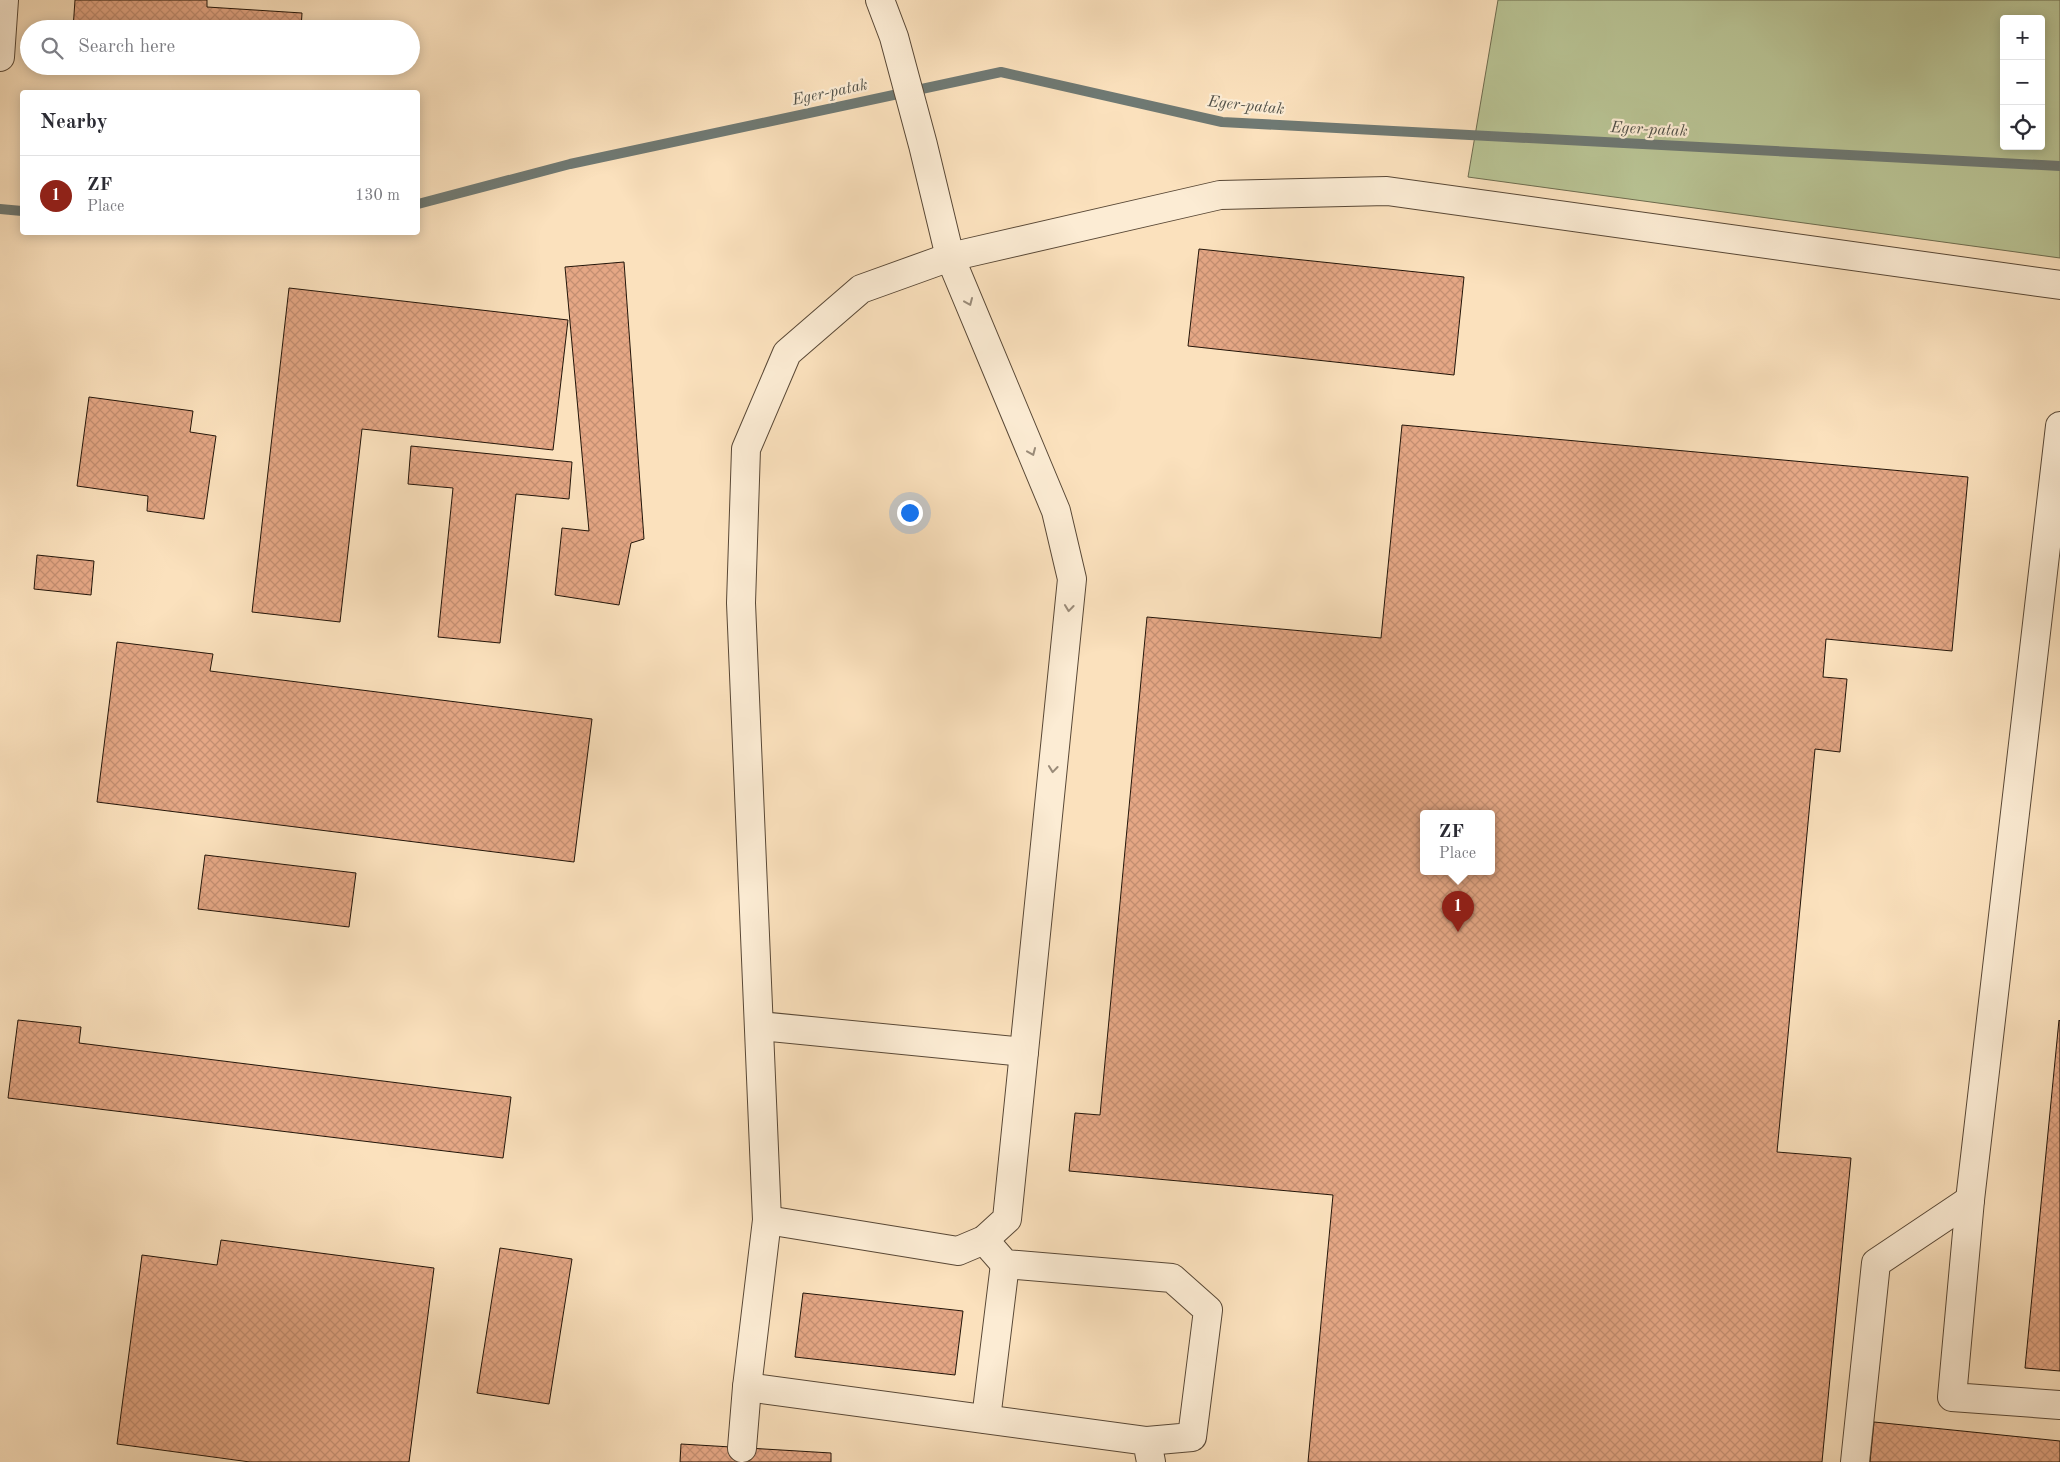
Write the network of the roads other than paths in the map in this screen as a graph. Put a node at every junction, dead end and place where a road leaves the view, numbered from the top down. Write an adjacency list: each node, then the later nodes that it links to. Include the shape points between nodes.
1 (4, 0): 3 (street)
2 (880, 0): 4 (street, via 894,37)
3 (0, 57)
4 (950, 257): 5 (street, via 1220,195 1387,191); 7 (street, via 861,289 787,354 746,449 741,603); 8 (street, one-way to 8, via 1056,511 1072,579)
5 (2060, 285)
6 (2060, 426): 9 (street)
7 (760, 1026): 8 (street); 10 (street)
8 (1024, 1052): 11 (street, via 1007,1219)
9 (1970, 1200): 14 (street, via 1952,1397); 18 (street, via 1876,1264)
10 (767, 1220): 11 (street, via 958,1251); 13 (street)
11 (984, 1240): 12 (street)
12 (1005, 1264): 15 (street); 17 (street, via 1172,1278 1208,1310 1192,1437)
13 (747, 1387): 15 (street); 16 (street)
14 (2060, 1405)
15 (986, 1419): 17 (street)
16 (742, 1448)
17 (1149, 1451)
18 (1855, 1462)

